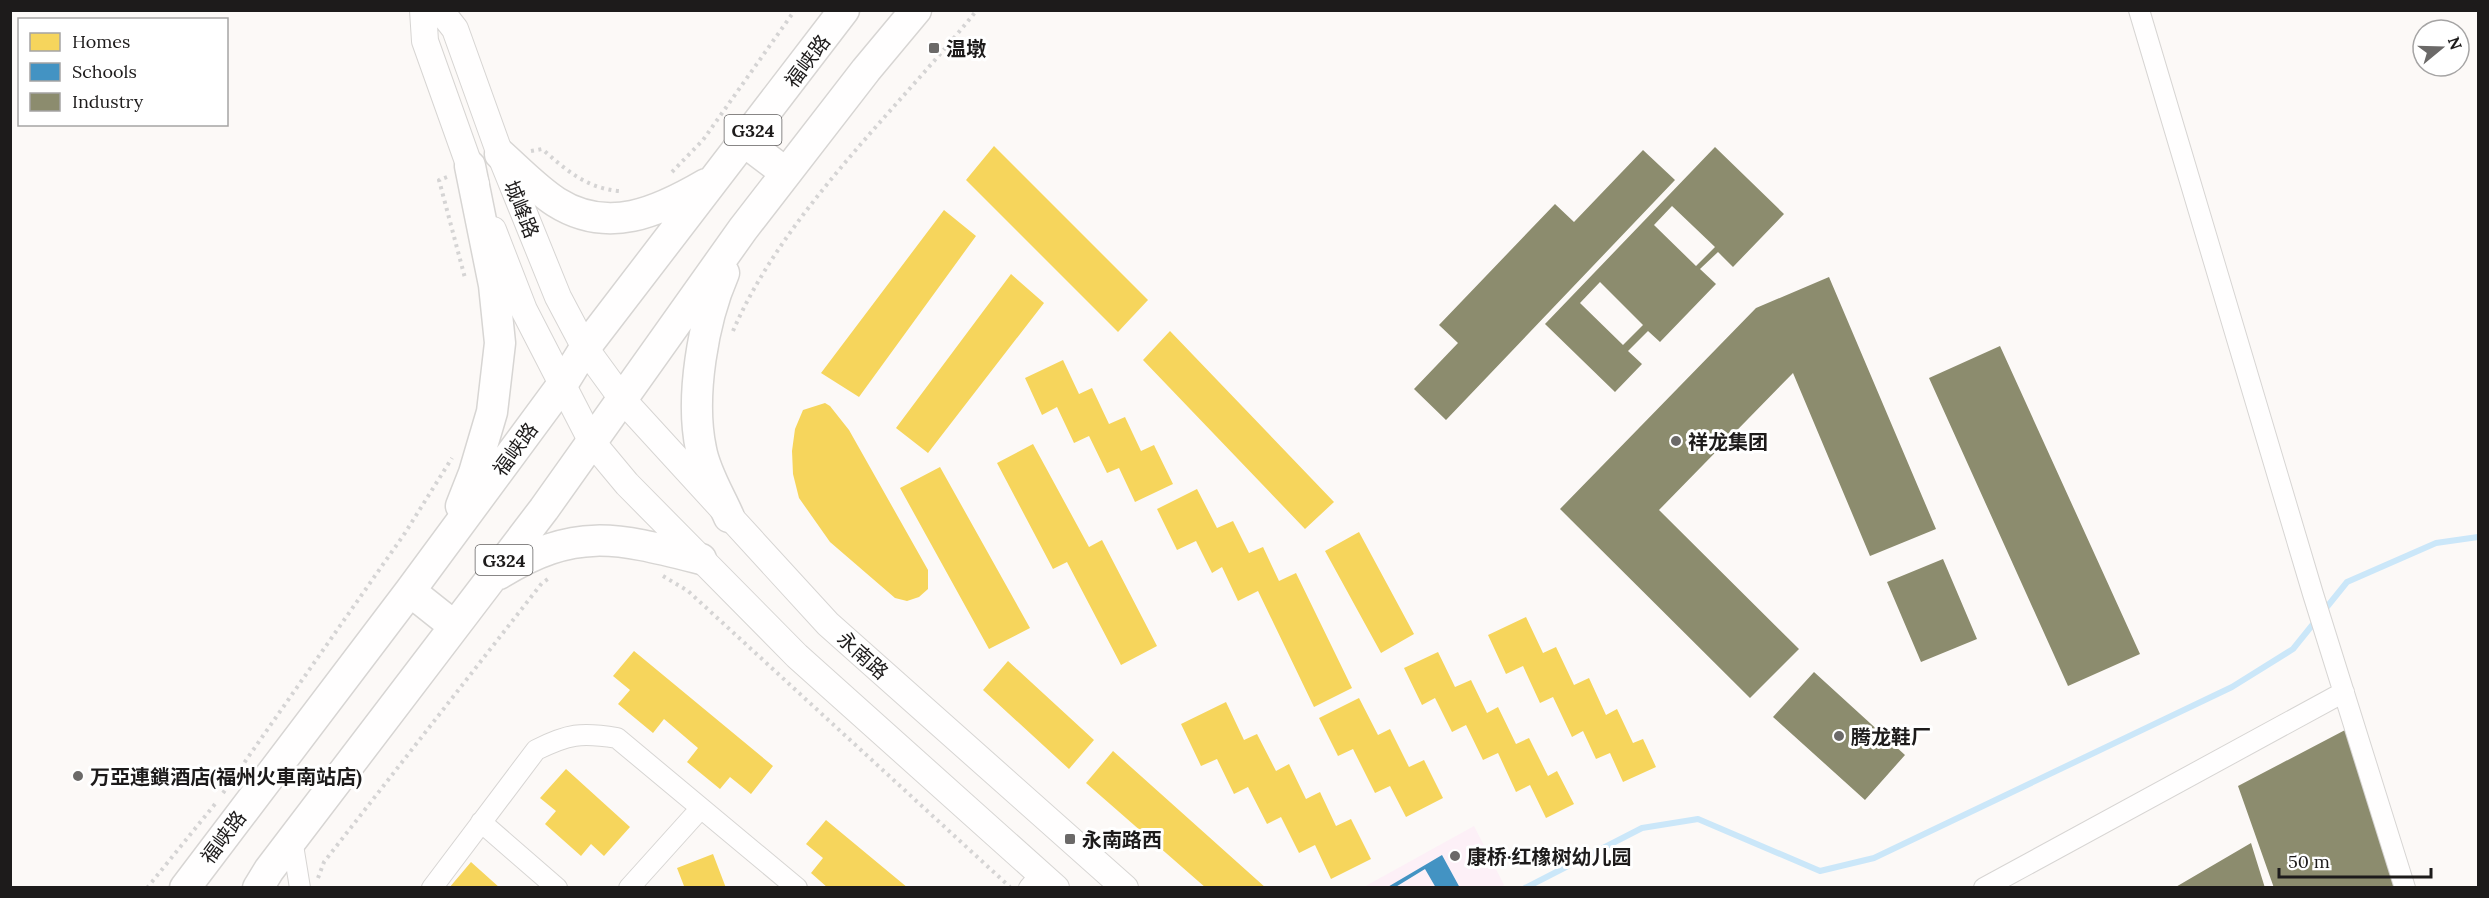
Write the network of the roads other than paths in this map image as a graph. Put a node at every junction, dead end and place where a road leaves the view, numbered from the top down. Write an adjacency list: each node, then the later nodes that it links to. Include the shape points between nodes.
1 (423, 10): 8 (main road, 城峰路, via 425,41)
2 (440, 10): 7 (main road, 城峰路, via 455,29)
3 (844, 10): 6 (highway, 福峡路 / G324)
4 (916, 10): 9 (highway, G324)
5 (2139, 10): 24 (street)
6 (745, 142): 9 (highway); 10 (highway, 福峡路 / G324)
7 (500, 154): 10 (highway, via 556,202 584,216 610,219 643,215); 11 (main road, 城峰路)
8 (470, 166): 13 (main road, 城峰路); 19 (highway, via 494,285 500,343 492,412 474,474)
9 (786, 173): 12 (highway, G324)
10 (716, 178): 14 (highway, 福峡路 / G324)
11 (527, 223): 13 (main road); 14 (main road, 城峰路, via 558,297)
12 (743, 229): 16 (highway, G324); 18 (highway, via 716,293 704,340 697,411 701,451)
13 (494, 235): 15 (main road, 城峰路, via 524,310)
14 (585, 348): 15 (highway, 福峡路 / G324); 16 (main road, 城峰路)
15 (562, 385): 17 (main road, 城峰路); 19 (highway, 福峡路 / G324)
16 (622, 400): 17 (highway, G324); 18 (main road, 永南路)
17 (592, 442): 20 (main road, 城峰路, via 627,484); 21 (highway, G324)
18 (729, 517): 36 (main road, 永南路, via 828,624)
19 (447, 540): 22 (highway, 福峡路 / G324)
20 (701, 559): 21 (highway, via 637,543 592,539 526,558); 28 (main road, 城峰路, via 797,656)
21 (486, 582): 23 (highway, G324)
22 (410, 591): 23 (highway); 30 (highway, 福峡路 / G324)
23 (454, 626): 27 (highway, G324)
24 (2344, 692): 37 (street); 38 (street)
25 (700, 808): 26 (street, via 616,738 588,733 560,738 536,750); 34 (street); 35 (street)
26 (481, 822): 32 (street); 33 (street)
27 (292, 839): 29 (street); 31 (highway, G324)
28 (1042, 883)
29 (308, 886)
30 (185, 888)
31 (258, 888)
32 (432, 888)
33 (557, 888)
34 (629, 888)
35 (797, 888)
36 (1125, 888)
37 (1984, 888)
38 (2405, 888)

